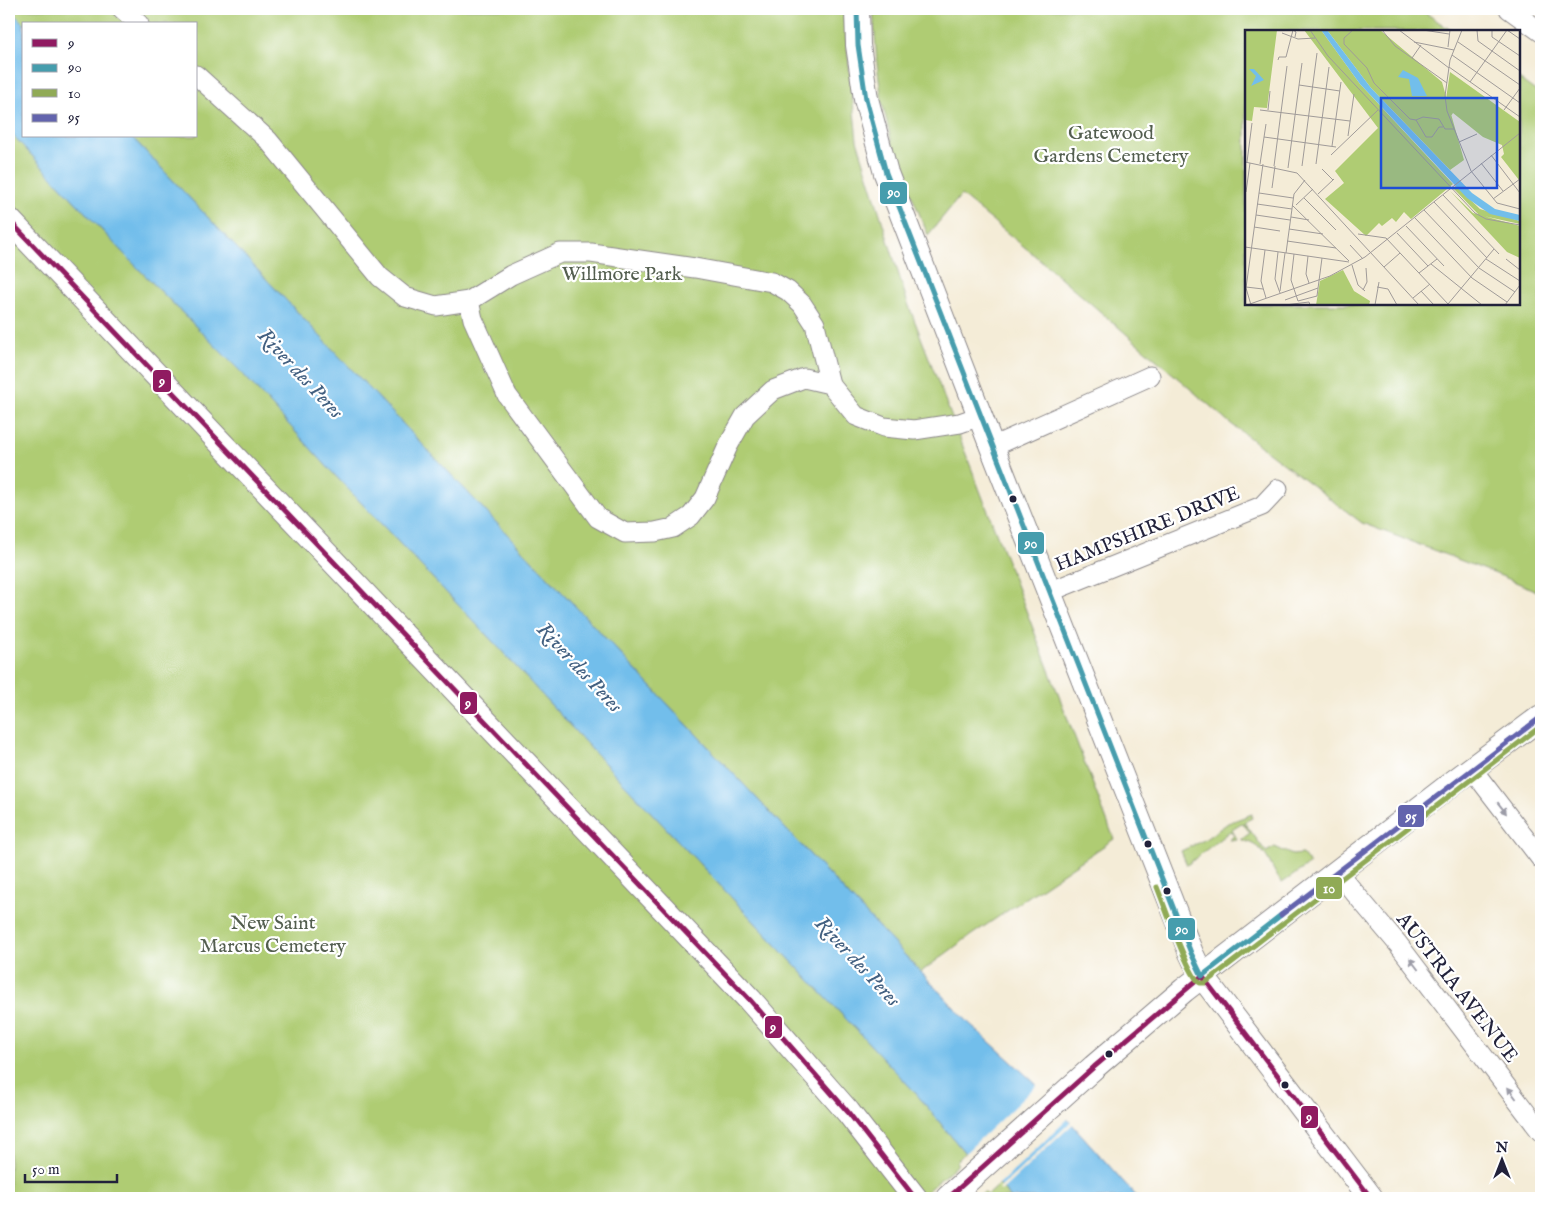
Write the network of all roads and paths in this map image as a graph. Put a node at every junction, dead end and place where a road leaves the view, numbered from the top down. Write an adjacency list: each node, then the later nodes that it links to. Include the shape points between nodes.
1 (122, 9): 4 (street)
2 (857, 9): 11 (main road, via 858,45 866,99 886,173)
3 (1509, 9): 5 (street)
4 (137, 22)
5 (1541, 32)
6 (198, 77): 8 (street, via 268,140 380,277 404,297 436,306)
7 (9, 220): 21 (main road, via 744,994 848,1112)
8 (469, 301): 10 (street, via 510,275 560,253 591,253 772,282 802,304 814,324); 10 (street, via 473,319 507,396 598,518 625,532 673,528 692,516 705,498 745,416 773,390 804,378)
9 (1150, 376): 12 (street)
10 (830, 384): 11 (street, via 856,416 884,427 914,430 960,423)
11 (980, 416): 12 (main road)
12 (992, 447): 14 (main road)
13 (1278, 489): 14 (street, HAMPSHIRE DRIVE, via 1262,506)
14 (1049, 592): 19 (main road)
15 (1541, 717): 16 (main road)
16 (1472, 769): 17 (street, one-way to 17); 18 (main road)
17 (1541, 859)
18 (1337, 872): 19 (main road); 20 (street, AUSTRIA AVENUE, one-way to 18, via 1398,944)
19 (1202, 976): 22 (main road, via 1065,1092); 23 (main road)
20 (1541, 1132)
21 (915, 1198)
22 (948, 1198)
23 (1371, 1198)

